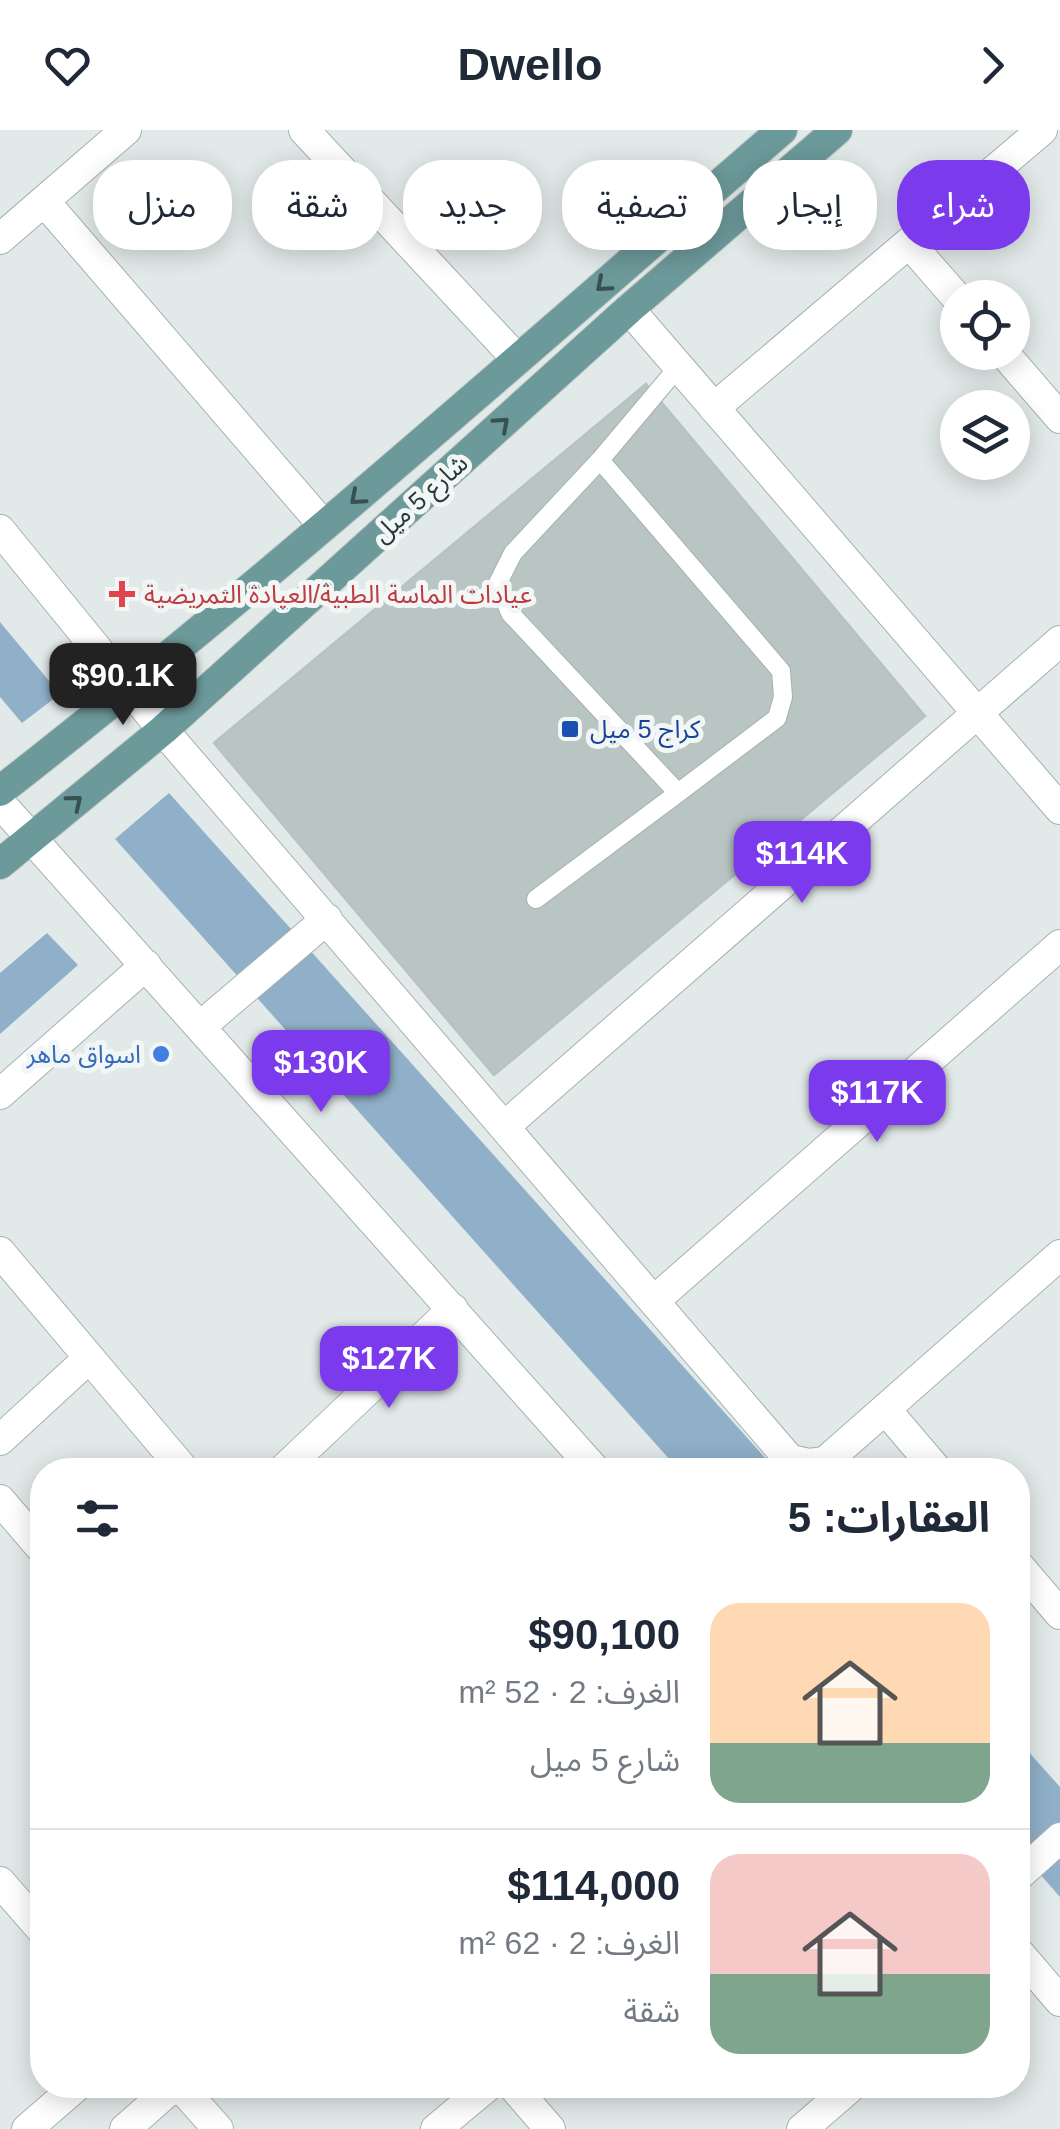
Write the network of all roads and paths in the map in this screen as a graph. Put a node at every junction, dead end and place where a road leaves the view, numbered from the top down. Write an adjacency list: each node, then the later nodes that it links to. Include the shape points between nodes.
1 (126, 130): 7 (street)
2 (304, 130): 13 (street)
3 (782, 130): 13 (main road, شارع 5 ميل, one-way to 13)
4 (837, 130): 12 (main road, شارع 5 ميل)
5 (1042, 130): 6 (street)
6 (1007, 160)
7 (44, 201): 8 (street); 19 (street)
8 (0, 239)
9 (901, 250): 16 (street)
10 (915, 250): 11 (street)
11 (941, 280)
12 (629, 310): 14 (street); 24 (main road, شارع 5 ميل, one-way to 12)
13 (517, 359): 19 (main road, شارع 5 ميل, one-way to 19)
14 (678, 366): 16 (street); 18 (lane)
15 (1019, 370): 17 (street)
16 (714, 408): 23 (street)
17 (1060, 418)
18 (600, 460): 26 (lane, via 513,553 498,582 510,613); 26 (lane, via 782,672 777,718)
19 (324, 526): 22 (main road, شارع 5 ميل)
20 (0, 530): 22 (street)
21 (1060, 641): 23 (street)
22 (131, 689): 24 (street); 25 (main road, شارع 5 ميل)
23 (978, 713): 28 (street); 37 (street)
24 (163, 730): 29 (main road, شارع 5 ميل, one-way to 24); 32 (street)
25 (0, 792)
26 (678, 792): 31 (lane)
27 (0, 802): 29 (street)
28 (1060, 809)
29 (32, 837): 30 (main road, شارع 5 ميل); 34 (street)
30 (0, 864)
31 (536, 898)
32 (326, 919): 35 (street); 37 (street)
33 (1060, 946): 40 (street)
34 (146, 965): 35 (street); 36 (street)
35 (200, 1026): 41 (street)
36 (0, 1094)
37 (505, 1126): 40 (street)
38 (0, 1252): 42 (street)
39 (1059, 1257): 43 (street)
40 (656, 1300): 48 (street)
41 (454, 1309): 46 (street); 47 (street)
42 (89, 1358): 44 (street); 45 (street)
43 (885, 1410): 49 (street); 50 (street)
44 (0, 1440)
45 (174, 1458)
46 (296, 1458)
47 (584, 1458)
48 (788, 1458)
49 (830, 1458)
50 (926, 1458)
51 (0, 1500): 52 (street)
52 (30, 1534)
53 (1030, 1578): 54 (street)
54 (1060, 1614)
55 (1060, 1838): 56 (street)
56 (1030, 1865)
57 (0, 1882): 58 (street)
58 (30, 1916)
59 (1030, 1966): 60 (street)
60 (1060, 2001)
61 (63, 2098): 67 (street)
62 (162, 2098): 68 (street)
63 (189, 2098): 69 (street)
64 (473, 2098): 70 (street)
65 (523, 2098): 71 (street)
66 (838, 2098): 72 (street)
67 (27, 2129)
68 (125, 2129)
69 (218, 2129)
70 (436, 2129)
71 (550, 2129)
72 (802, 2129)

